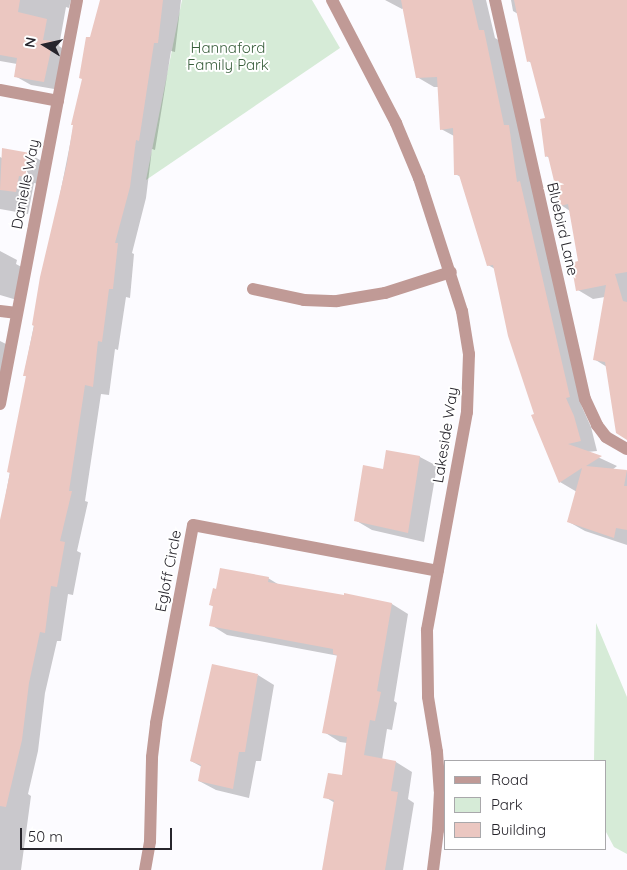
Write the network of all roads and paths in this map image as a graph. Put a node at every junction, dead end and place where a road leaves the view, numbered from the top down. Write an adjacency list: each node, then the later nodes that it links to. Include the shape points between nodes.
1 (77, 0): 5 (street, Danielle Way)
2 (332, 0): 6 (street, Lakeside Way, via 396,123 419,178)
3 (495, 0): 11 (street, Bluebird Lane, via 585,400 606,437)
4 (0, 90): 5 (street)
5 (58, 101): 9 (street, Danielle Way)
6 (451, 272): 7 (street, via 385,293 337,301 304,300); 12 (street, Lakeside Way, via 462,310 470,383)
7 (253, 289)
8 (0, 311): 9 (street)
9 (17, 313): 10 (street, Danielle Way)
10 (0, 404)
11 (627, 449)
12 (438, 571): 13 (street, Egloff Circle, via 193,524 156,723 150,841); 14 (street, Lakeside Way, via 426,664 440,791)
13 (145, 870)
14 (433, 870)

